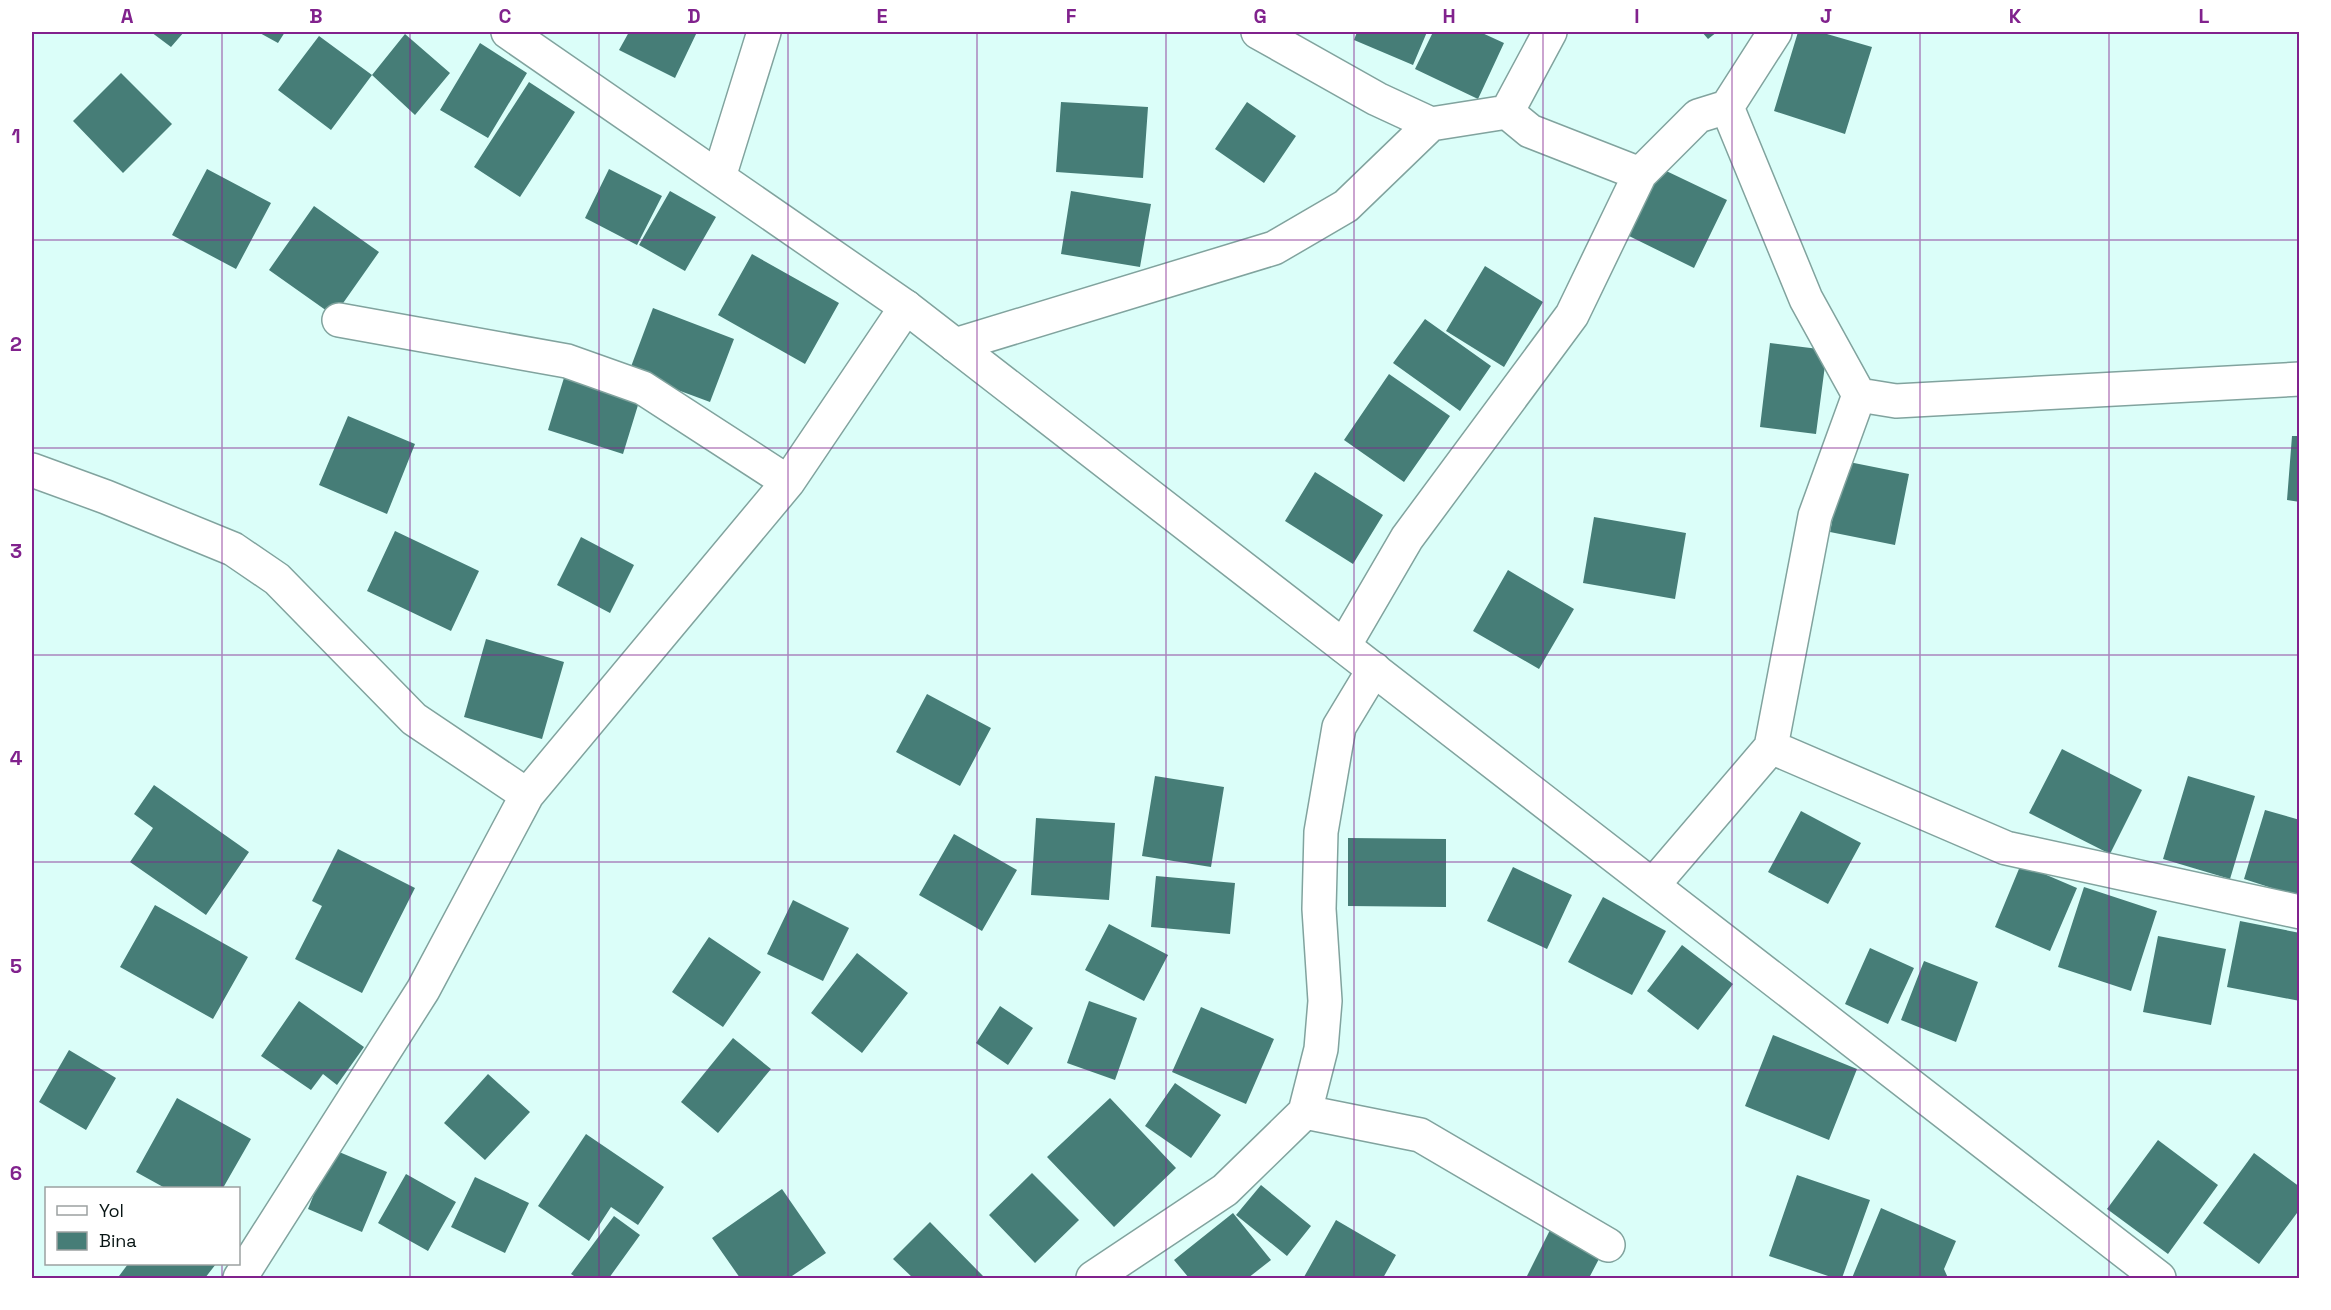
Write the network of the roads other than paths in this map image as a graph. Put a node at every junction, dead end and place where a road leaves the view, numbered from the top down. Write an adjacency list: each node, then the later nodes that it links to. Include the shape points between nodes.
1 (508, 32): 10 (street)
2 (764, 32): 10 (street)
3 (1258, 32): 8 (street, via 1377,99)
4 (1550, 32): 7 (street)
5 (1775, 32): 6 (street)
6 (1727, 107): 9 (street, via 1698,116); 15 (street, via 1806,299)
7 (1507, 112): 8 (street); 9 (street, via 1530,131)
8 (1431, 124): 13 (street, via 1346,206 1274,248)
9 (1640, 174): 18 (street, via 1572,315 1407,538)
10 (719, 177): 11 (street)
11 (906, 307): 13 (street); 17 (street)
12 (339, 320): 17 (street, via 567,361 643,388)
13 (955, 345): 18 (street)
14 (2300, 380): 15 (street, via 1896,401)
15 (1859, 395): 20 (street, via 1815,516)
16 (32, 470): 21 (street, via 233,549 277,579 414,719)
17 (788, 482): 21 (street)
18 (1344, 645): 19 (street)
19 (1374, 669): 22 (street); 24 (street, via 1340,727 1321,832 1319,909 1325,1002 1321,1048)
20 (1771, 747): 22 (street); 23 (street, via 2006,848)
21 (527, 795): 26 (street, via 423,990)
22 (1653, 885): 28 (street)
23 (2300, 912)
24 (1305, 1112): 25 (street, via 1420,1135); 27 (street, via 1225,1190)
25 (1608, 1245)
26 (240, 1278)
27 (1093, 1278)
28 (2159, 1278)

